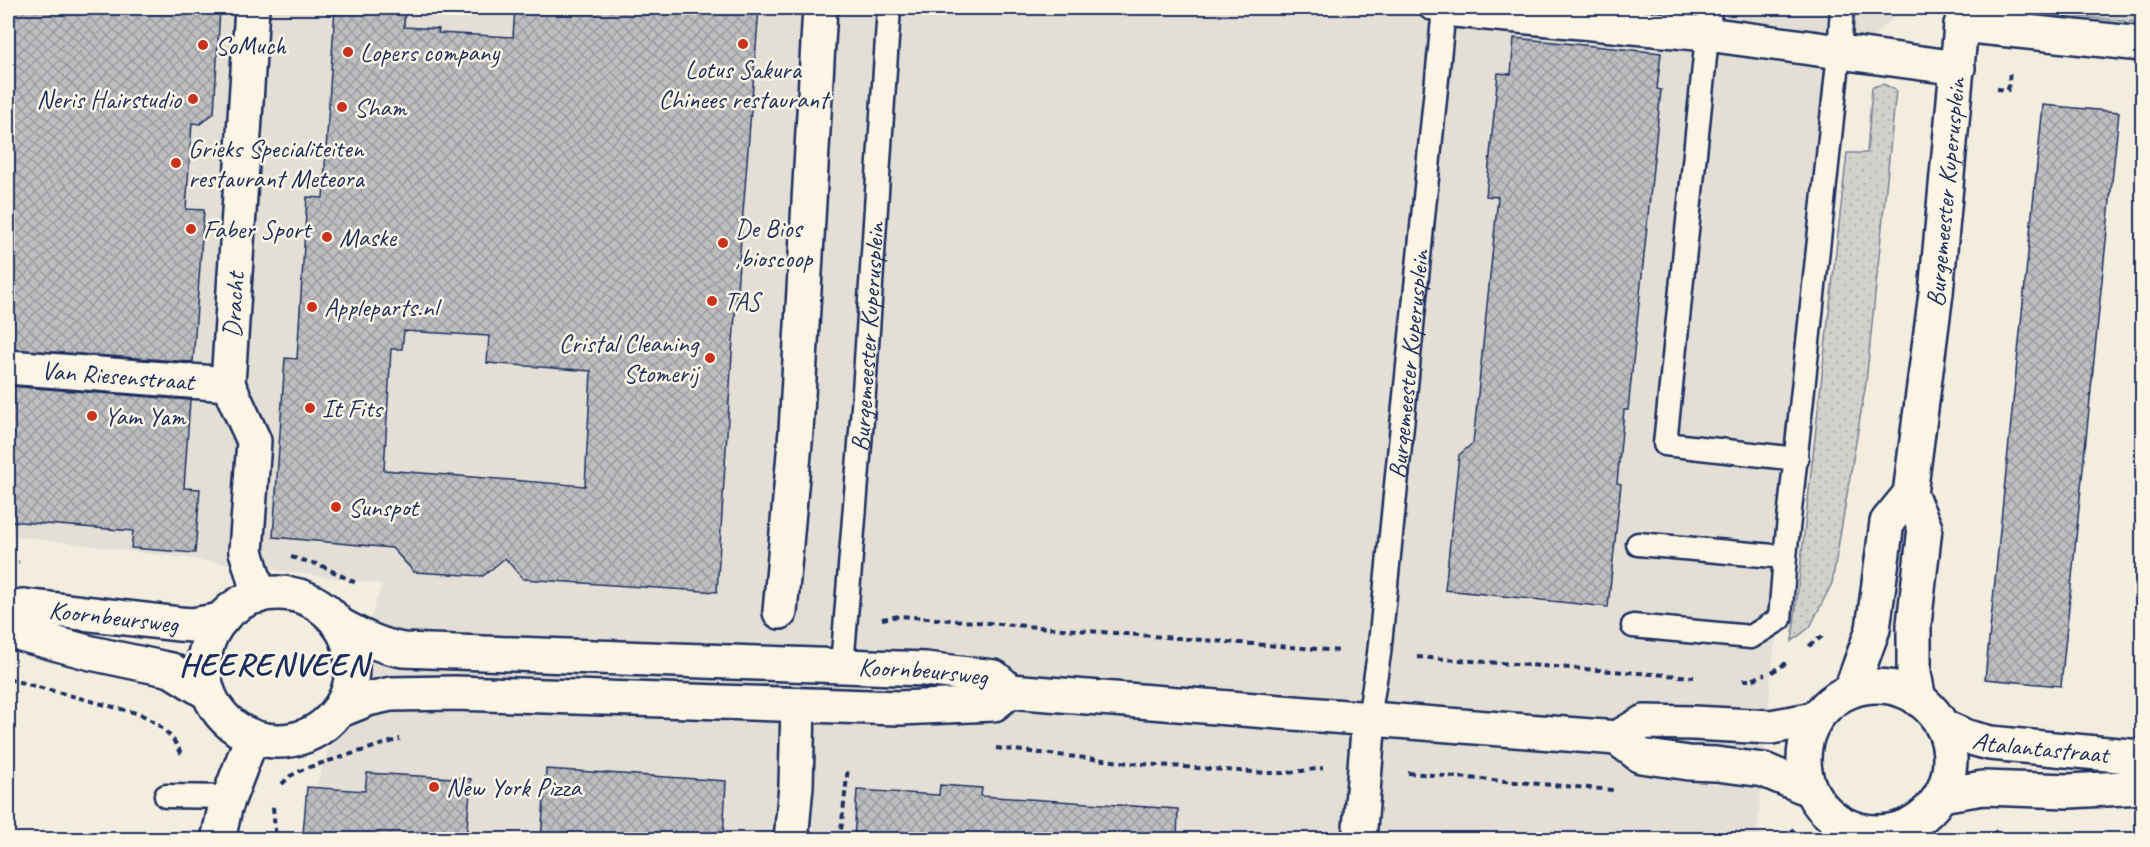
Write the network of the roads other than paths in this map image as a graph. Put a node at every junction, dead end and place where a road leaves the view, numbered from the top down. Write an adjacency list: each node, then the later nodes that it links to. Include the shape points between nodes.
1 (252, 8): 12 (main road, Dracht)
2 (820, 8): 18 (main road, via 796,431)
3 (889, 8): 24 (lane, Burgemeester Kuperusplein)
4 (1437, 8): 7 (main road, Burgemeester Kuperusplein); 31 (lane, Burgemeester Kuperusplein, via 1379,654)
5 (1842, 8): 9 (lane)
6 (1963, 13): 8 (main road); 10 (main road)
7 (1709, 21): 9 (main road, Burgemeester Kuperusplein, via 1782,43); 13 (lane, via 1665,444)
8 (2142, 44)
9 (1839, 52): 10 (main road, Burgemeester Kuperusplein); 13 (lane)
10 (1958, 68): 14 (main road, Burgemeester Kuperusplein, via 1936,293)
11 (8, 368): 12 (main road, Van Riesenstraat)
12 (228, 384): 17 (main road, Dracht, via 254,441 248,556)
13 (1797, 459): 16 (lane)
14 (1910, 494): 25 (main road, via 1887,522 1873,629); 28 (main road, via 1925,528 1914,624 1914,673)
15 (1638, 544): 16 (lane)
16 (1785, 557): 23 (lane, via 1780,619 1752,637)
17 (260, 596): 20 (main road, via 239,604); 22 (main road, via 274,593 303,598)
18 (780, 612)
19 (8, 613): 20 (main road, Koornbeursweg, via 22,606 179,624)
20 (221, 620): 27 (main road, via 205,654)
21 (8, 624): 27 (main road, Koornbeursweg, via 17,633 171,670)
22 (338, 624): 24 (main road, Koornbeursweg, via 369,641 417,652); 30 (main road, via 348,645 352,668)
23 (1633, 626)
24 (842, 666): 26 (main road, Koornbeursweg, via 994,677)
25 (1851, 690): 28 (main road, via 1886,686); 32 (main road, via 1831,702)
26 (1010, 691): 29 (main road, Koornbeursweg, via 994,704 910,708); 31 (main road)
27 (208, 693): 34 (main road, via 221,715)
28 (1919, 700): 33 (main road)
29 (798, 705): 30 (main road, Koornbeursweg, via 415,693 368,699); 44 (main road)
30 (338, 711): 34 (main road, via 320,729 299,738 275,741)
31 (1369, 719): 35 (main road); 45 (main road)
32 (1815, 719): 35 (main road, via 1770,727 1644,722); 38 (main road, via 1803,753)
33 (1942, 726): 36 (main road, Atalantastraat, via 1990,743); 39 (main road, via 1950,761)
34 (252, 737): 41 (main road)
35 (1617, 738): 38 (main road, via 1641,756 1764,770)
36 (2142, 759)
37 (2142, 787): 39 (main road, Atalantastraat, via 2069,791 1983,788)
38 (1809, 789): 42 (main road, via 1823,810 1843,825)
39 (1941, 795): 42 (main road, via 1915,822)
40 (166, 796): 41 (lane)
41 (229, 797): 43 (main road)
42 (1879, 836)
43 (218, 840)
44 (791, 840)
45 (1359, 840)

